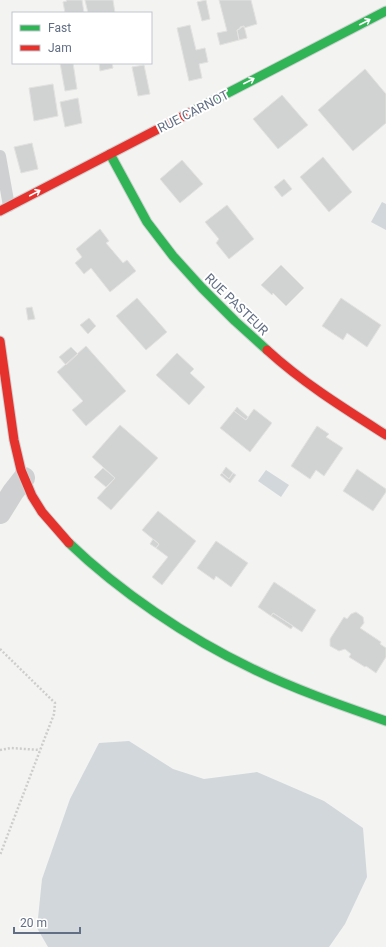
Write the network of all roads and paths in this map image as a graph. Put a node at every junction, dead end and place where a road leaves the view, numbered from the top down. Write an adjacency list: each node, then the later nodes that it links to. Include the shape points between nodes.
1 (386, 11): 2 (street, RUE CARNOT, one-way to 1)
2 (110, 154): 4 (street, RUE CARNOT, one-way to 2); 6 (street, RUE PASTEUR, via 147,222 202,288 282,364 330,400)
3 (0, 156): 4 (lane)
4 (5, 208)
5 (0, 341): 7 (street, via 17,453)
6 (386, 435)
7 (24, 478): 8 (street); 10 (street, via 34,499 70,546 94,567 168,620 215,649 269,677)
8 (0, 513)
9 (0, 649): 12 (path, via 55,703 54,714)
10 (386, 720)
11 (0, 750): 12 (path)
12 (40, 750): 13 (path)
13 (0, 855)

